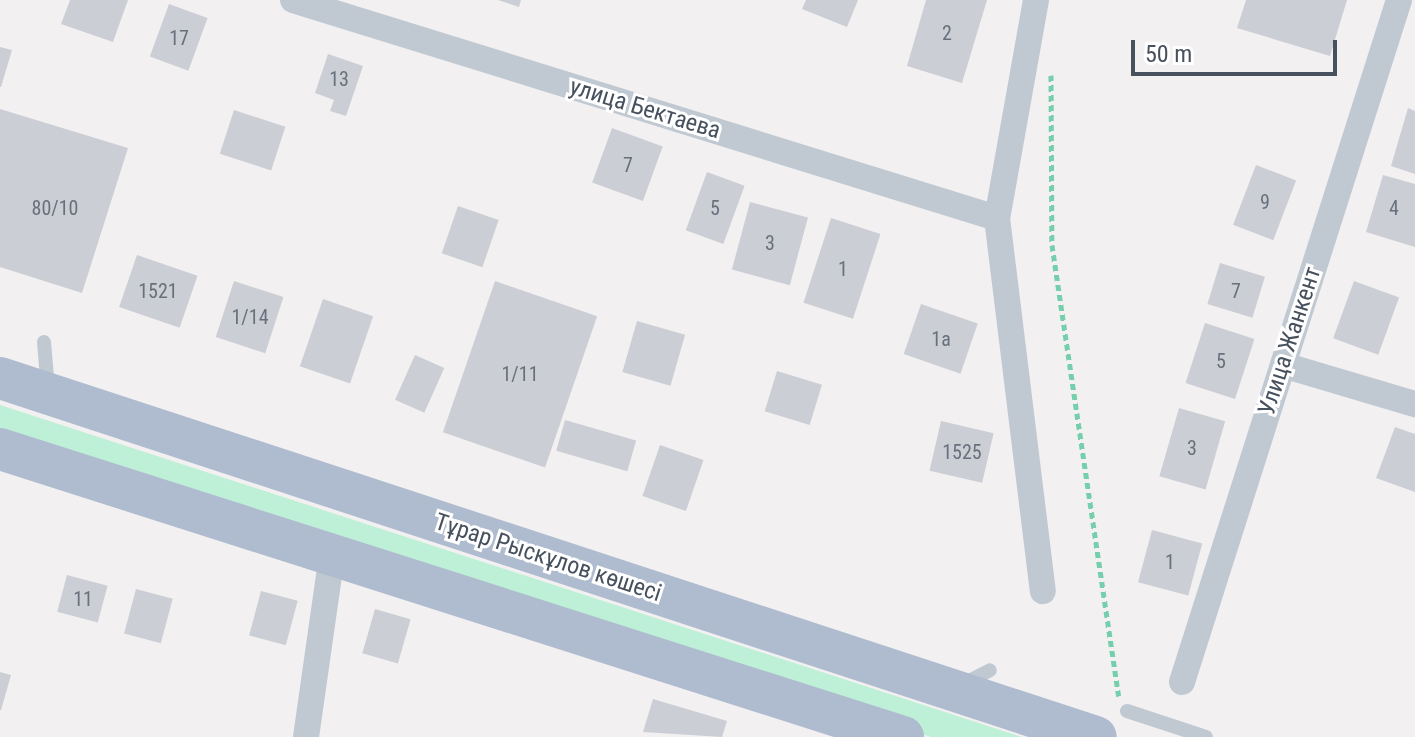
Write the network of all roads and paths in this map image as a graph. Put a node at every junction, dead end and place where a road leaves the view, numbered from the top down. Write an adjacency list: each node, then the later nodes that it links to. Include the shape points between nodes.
1 (293, 0): 5 (street, улица Бектаева)
2 (1036, 0): 5 (street)
3 (1399, 0): 7 (street, Улица Жанкент)
4 (1051, 71): 17 (path, via 1052,245)
5 (997, 218): 13 (street)
6 (44, 342): 9 (lane)
7 (1283, 365): 10 (street); 15 (street, Улица Жанкент)
8 (0, 378): 9 (main road, Тұрар Рыскұлов көшесі)
9 (48, 394): 16 (main road, Тұрар Рыскұлов көшесі)
10 (1415, 404)
11 (0, 449): 12 (main road)
12 (332, 555): 18 (street); 19 (main road)
13 (1043, 591)
14 (990, 670): 16 (lane)
15 (1182, 682)
16 (952, 690): 17 (main road, Тұрар Рыскұлов көшесі)
17 (1114, 718): 20 (lane)
18 (306, 737)
19 (903, 737)
20 (1206, 737)

